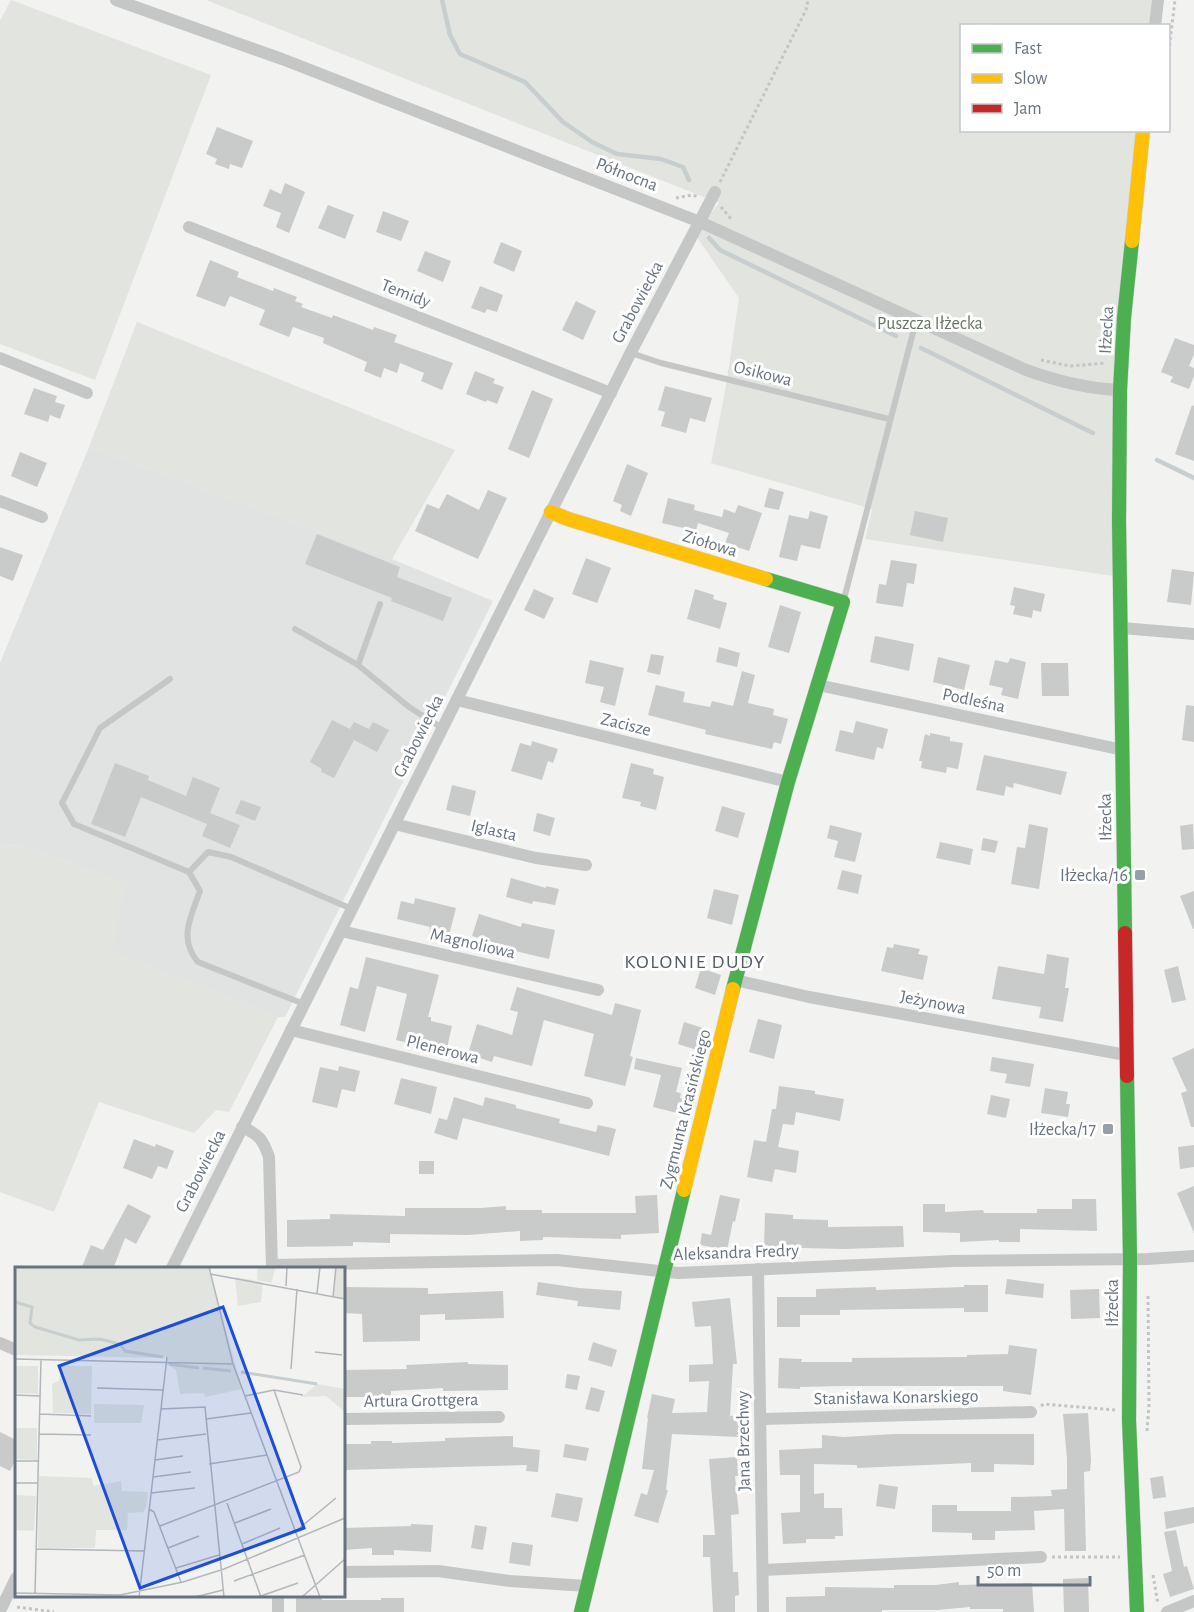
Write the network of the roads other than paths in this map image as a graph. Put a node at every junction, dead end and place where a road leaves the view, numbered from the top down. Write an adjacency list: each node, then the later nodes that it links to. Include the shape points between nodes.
1 (116, 0): 6 (street, Północna, via 282,59)
2 (1158, 0): 3 (street)
3 (1155, 24)
4 (1143, 132): 11 (street, Iłżecka)
5 (715, 192): 6 (street, Grabowiecka)
6 (700, 222): 8 (street, Północna); 9 (street, Grabowiecka)
7 (189, 227): 13 (street, Temidy)
8 (916, 321): 11 (street, Północna, via 1026,370 1098,389); 14 (lane)
9 (631, 352): 13 (street, Grabowiecka); 14 (lane, Osikowa)
10 (0, 358): 12 (street)
11 (1120, 390): 20 (street, Iłżecka)
12 (87, 393)
13 (611, 393): 16 (street, Grabowiecka)
14 (889, 419): 18 (lane)
15 (0, 501): 17 (street)
16 (551, 512): 18 (street, Ziołowa); 26 (street, Grabowiecka)
17 (42, 517)
18 (843, 602): 25 (street, Zygmunta Krasińskiego)
19 (380, 604): 23 (lane)
20 (1122, 628): 22 (street); 28 (street, Iłżecka)
21 (295, 629): 23 (lane)
22 (1194, 634)
23 (358, 665): 27 (lane)
24 (170, 679): 32 (lane, via 100,728 62,803 74,824)
25 (818, 685): 28 (street, Podleśna); 29 (street, Zygmunta Krasińskiego)
26 (457, 700): 27 (street, Grabowiecka); 29 (street, Zacisze)
27 (442, 728): 30 (street, Grabowiecka)
28 (1123, 750): 39 (street, Iłżecka)
29 (788, 783): 35 (street, Zygmunta Krasińskiego)
30 (394, 824): 31 (street, Iglasta, via 536,858); 33 (street, Grabowiecka)
31 (586, 865)
32 (189, 872): 33 (lane, via 208,852 231,857); 37 (lane, via 200,891 186,936 191,954 198,962)
33 (352, 909): 34 (street, Grabowiecka)
34 (341, 931): 36 (street, Magnoliowa); 37 (street, Grabowiecka)
35 (735, 980): 39 (street, Jeżynowa); 47 (street, Zygmunta Krasińskiego)
36 (598, 990)
37 (304, 1004): 38 (street, Grabowiecka)
38 (291, 1030): 40 (street, Plenerowa); 41 (street, Grabowiecka)
39 (1126, 1056): 43 (street, Iłżecka)
40 (587, 1103)
41 (242, 1127): 44 (street, Grabowiecka); 45 (street, via 264,1142 269,1157)
42 (1194, 1256): 43 (street, Aleksandra Fredry)
43 (1130, 1259): 46 (street, Aleksandra Fredry); 63 (street, Iłżecka, via 1129,1420)
44 (173, 1267)
45 (272, 1267): 47 (street, Aleksandra Fredry, via 557,1260)
46 (758, 1269): 47 (street, Aleksandra Fredry); 53 (street, Jana Brzechwy)
47 (664, 1272): 58 (street, Zygmunta Krasińskiego)
48 (0, 1343): 49 (street)
49 (15, 1350)
50 (1031, 1412): 53 (street, Stanisława Konarskiego)
51 (499, 1417): 52 (street, Artura Grottgera)
52 (345, 1419)
53 (761, 1419): 55 (street, Jana Brzechwy)
54 (1041, 1557): 55 (street)
55 (763, 1569): 62 (street, Jana Brzechwy)
56 (345, 1572): 58 (street, via 438,1571)
57 (15, 1580): 60 (street)
58 (587, 1586): 61 (street, Zygmunta Krasińskiego)
59 (1194, 1600): 64 (street)
60 (2, 1608)
61 (581, 1612)
62 (764, 1612)
63 (1137, 1612)
64 (1167, 1612)

